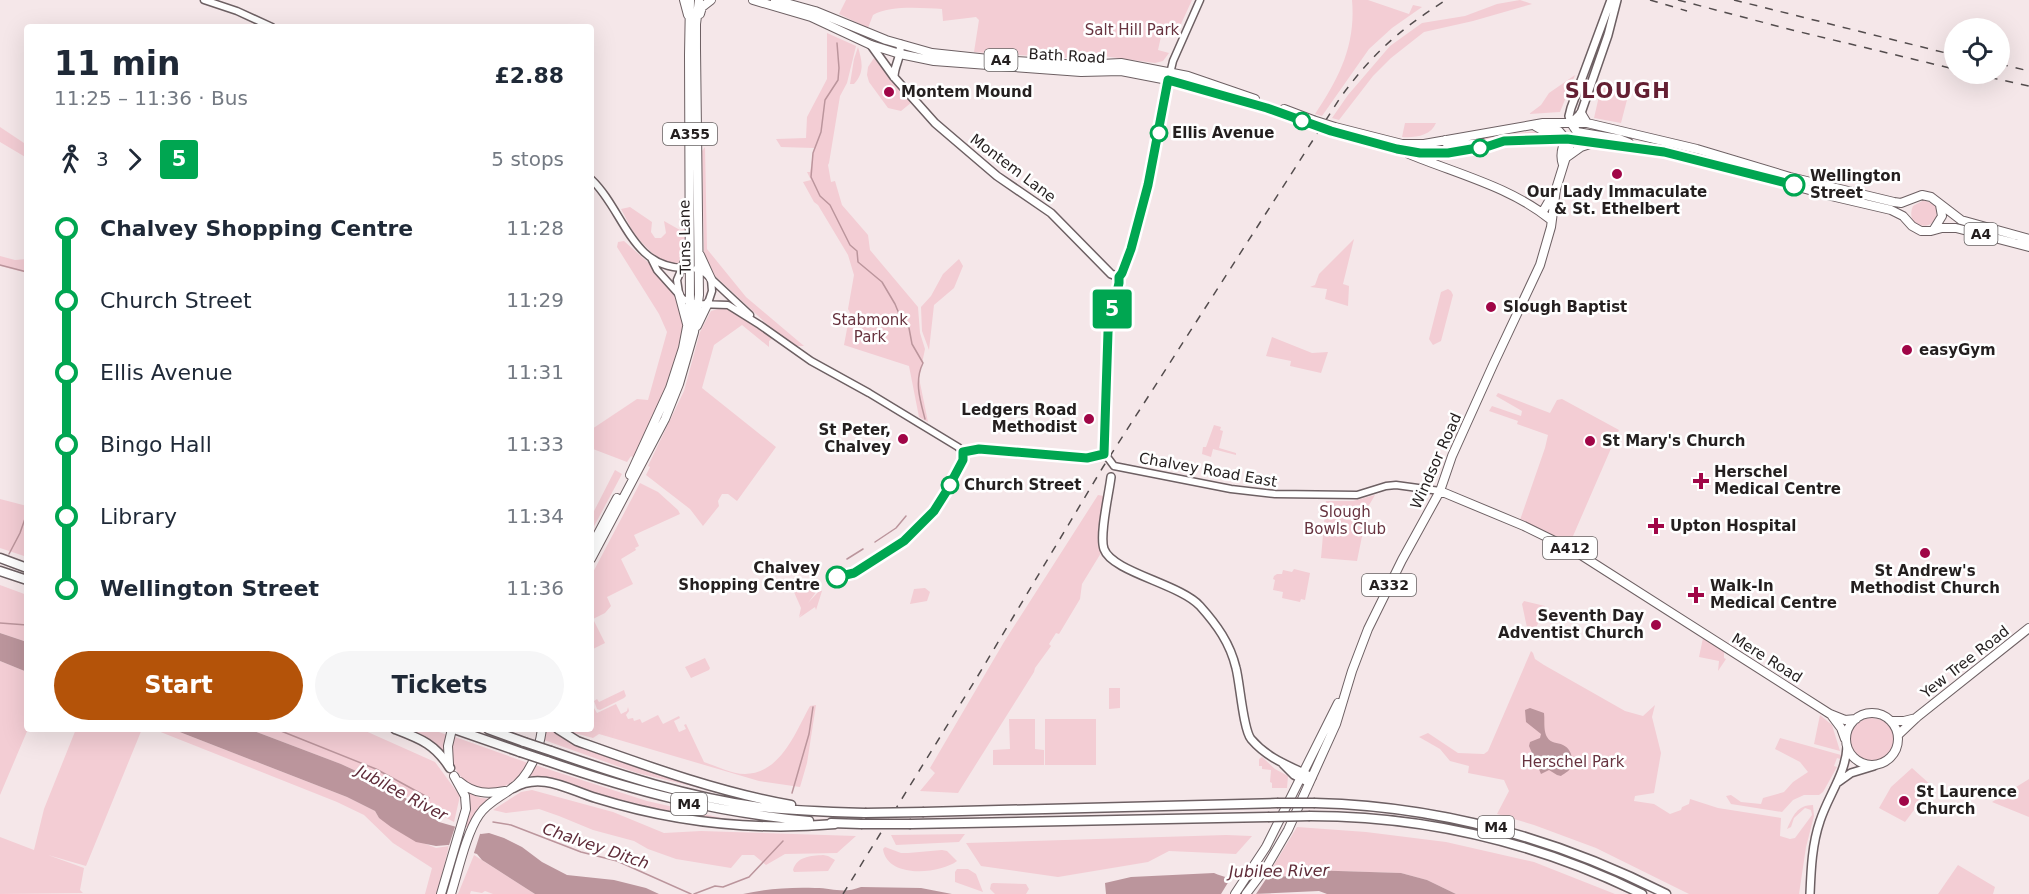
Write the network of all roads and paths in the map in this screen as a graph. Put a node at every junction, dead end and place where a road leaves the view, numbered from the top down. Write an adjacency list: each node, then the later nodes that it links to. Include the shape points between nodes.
1 (204, 0): 15 (street)
2 (684, 0): 14 (main road)
3 (690, 0): 14 (main road, Tuns Lane / A355)
4 (699, 0): 14 (main road, Tuns Lane / A355)
5 (711, 0): 14 (main road)
6 (753, 0): 10 (main road, Bath Road / A4)
7 (1200, 0): 21 (street)
8 (1611, 0): 12 (main road)
9 (1617, 0): 12 (main road)
10 (779, 3): 11 (main road, Bath Road / A4)
11 (798, 10): 13 (main road, Bath Road / A4); 16 (main road, Bath Road / A4)
12 (1609, 10): 23 (main road, via 1608,35); 24 (main road, via 1571,108)
13 (836, 20): 16 (main road); 17 (main road, Bath Road / A4)
14 (693, 22): 47 (main road, Tuns Lane / A355)
15 (265, 24)
16 (839, 29): 18 (main road, Bath Road / A4)
17 (900, 44): 19 (main road); 21 (main road, Bath Road / A4, via 974,58 1081,65 1121,63)
18 (871, 45): 19 (main road, Bath Road / A4); 20 (main road, Montem Lane)
19 (898, 58): 20 (main road); 21 (main road, Bath Road / A4); 22 (main road)
20 (883, 63): 22 (main road, Montem Lane)
21 (1169, 76): 27 (main road, Bath Road / A4, bridge); 50 (street, via 1145,194 1131,249)
22 (894, 77): 50 (main road, Montem Lane, via 935,123 997,176 1051,213 1111,274)
23 (1581, 113): 24 (main road); 25 (main road)
24 (1571, 123): 25 (main road); 26 (main road, A4); 28 (main road); 32 (main road, via 1577,132 1619,139)
25 (1587, 123): 39 (main road, via 1894,202)
26 (1535, 126): 28 (main road, via 1559,131); 29 (main road, A4)
27 (1333, 129): 29 (main road, A4, via 1402,144); 33 (main road, A4)
28 (1567, 139): 30 (main road, A4); 31 (main road, A4); 35 (main road, via 1570,147)
29 (1445, 140): 30 (main road, via 1448,146); 34 (main road)
30 (1504, 141): 34 (main road, A4)
31 (1594, 142): 32 (main road, A4); 35 (main road)
32 (1641, 148): 43 (main road, A4, via 1686,156 1890,210)
33 (1397, 149): 34 (main road, A4); 36 (main road)
34 (1448, 153): 36 (main road)
35 (1565, 161): 38 (main road)
36 (1452, 170): 41 (main road)
37 (594, 182): 48 (street, via 637,246)
38 (1556, 189): 41 (main road); 42 (main road, Windsor Road)
39 (1914, 198): 40 (main road, via 1927,196); 43 (main road, via 1907,210)
40 (1940, 203): 44 (main road, via 1942,216); 45 (main road, A4, via 1961,220)
41 (1542, 213): 42 (main road)
42 (1551, 220): 64 (main road, Windsor Road / A332, via 1540,265 1452,456)
43 (1908, 221): 44 (main road, via 1921,231)
44 (1932, 231): 46 (main road, A4, via 1956,228)
45 (2029, 239)
46 (2029, 247)
47 (694, 250): 49 (main road, A355); 49 (main road, Tuns Lane / A355); 51 (main road, A355)
48 (651, 258): 49 (street, via 673,268); 52 (street)
49 (690, 269): 51 (street); 52 (street, via 677,280); 53 (main road, Tuns Lane / A355, via 699,295)
50 (1119, 277): 59 (main road, via 1108,332)
51 (711, 279): 54 (street); 56 (street)
52 (679, 294): 53 (street); 55 (main road, A355)
53 (694, 303): 54 (street); 55 (main road, Tuns Lane / A355); 57 (main road, Tuns Lane / A355)
54 (708, 303): 56 (street, via 728,305); 57 (main road, A355)
55 (687, 325): 60 (main road, Tuns Lane / A355, via 670,388)
56 (760, 325): 58 (street, via 811,361)
57 (694, 332): 60 (main road, Tuns Lane / A355, via 665,419)
58 (963, 452): 59 (street, via 979,449 1087,458); 70 (street, via 951,483 926,519 904,541)
59 (1104, 454): 61 (street)
60 (640, 461): 63 (main road, A355)
61 (1114, 466): 62 (street); 64 (street, Chalvey Road East, via 1275,494 1358,495 1396,484)
62 (1111, 477): 87 (main road, via 1104,551 1120,566 1179,591 1215,623 1232,653 1251,740 1286,769)
63 (626, 488): 65 (main road, A355); 66 (main road, A355)
64 (1440, 491): 73 (main road, Mere Road / A412, via 1573,550); 87 (main road, Windsor Road / A332, via 1368,629)
65 (594, 542)
66 (594, 553)
67 (0, 558): 68 (highway)
68 (24, 567)
69 (0, 571): 71 (highway)
70 (854, 573)
71 (24, 579)
72 (2029, 628): 74 (main road, Yew Tree Road)
73 (1830, 714): 75 (main road, A412, via 1845,720); 84 (main road, A412)
74 (1917, 717): 76 (main road, Yew Tree Road); 83 (main road, Yew Tree Road)
75 (1856, 719): 76 (main road, via 1874,713); 84 (main road, via 1848,728)
76 (1891, 721): 83 (main road)
77 (402, 732): 86 (highway, via 430,744)
78 (452, 732): 86 (main road, via 447,752)
79 (462, 732): 91 (highway, M4, bridge, via 626,788 758,816)
80 (496, 732): 90 (highway, M4, bridge, via 686,793 759,807)
81 (541, 732): 89 (main road, via 525,776)
82 (563, 732): 90 (highway, M4, via 577,741 708,785)
83 (1898, 735): 85 (main road, via 1893,755)
84 (1847, 744): 85 (main road, via 1855,759); 88 (main road, via 1845,762)
85 (1874, 766): 88 (main road, via 1851,773)
86 (452, 772): 89 (main road, via 463,785 476,791); 92 (main road, via 467,802)
87 (1306, 778): 94 (main road, A332); 95 (main road, A332, via 1288,830)
88 (1835, 785): 98 (main road, via 1817,828)
89 (511, 789): 91 (highway, M4, via 529,781 545,781 636,810 691,820 795,826); 93 (main road, via 478,816)
90 (821, 812): 97 (highway, M4, bridge, via 1277,803 1403,809 1495,827 1581,855)
91 (835, 824): 96 (highway, M4, bridge, via 1310,816 1387,820 1482,835 1562,859)
92 (441, 894)
93 (451, 894)
94 (1235, 894)
95 (1246, 894)
96 (1642, 894)
97 (1666, 894)
98 (1809, 894)

